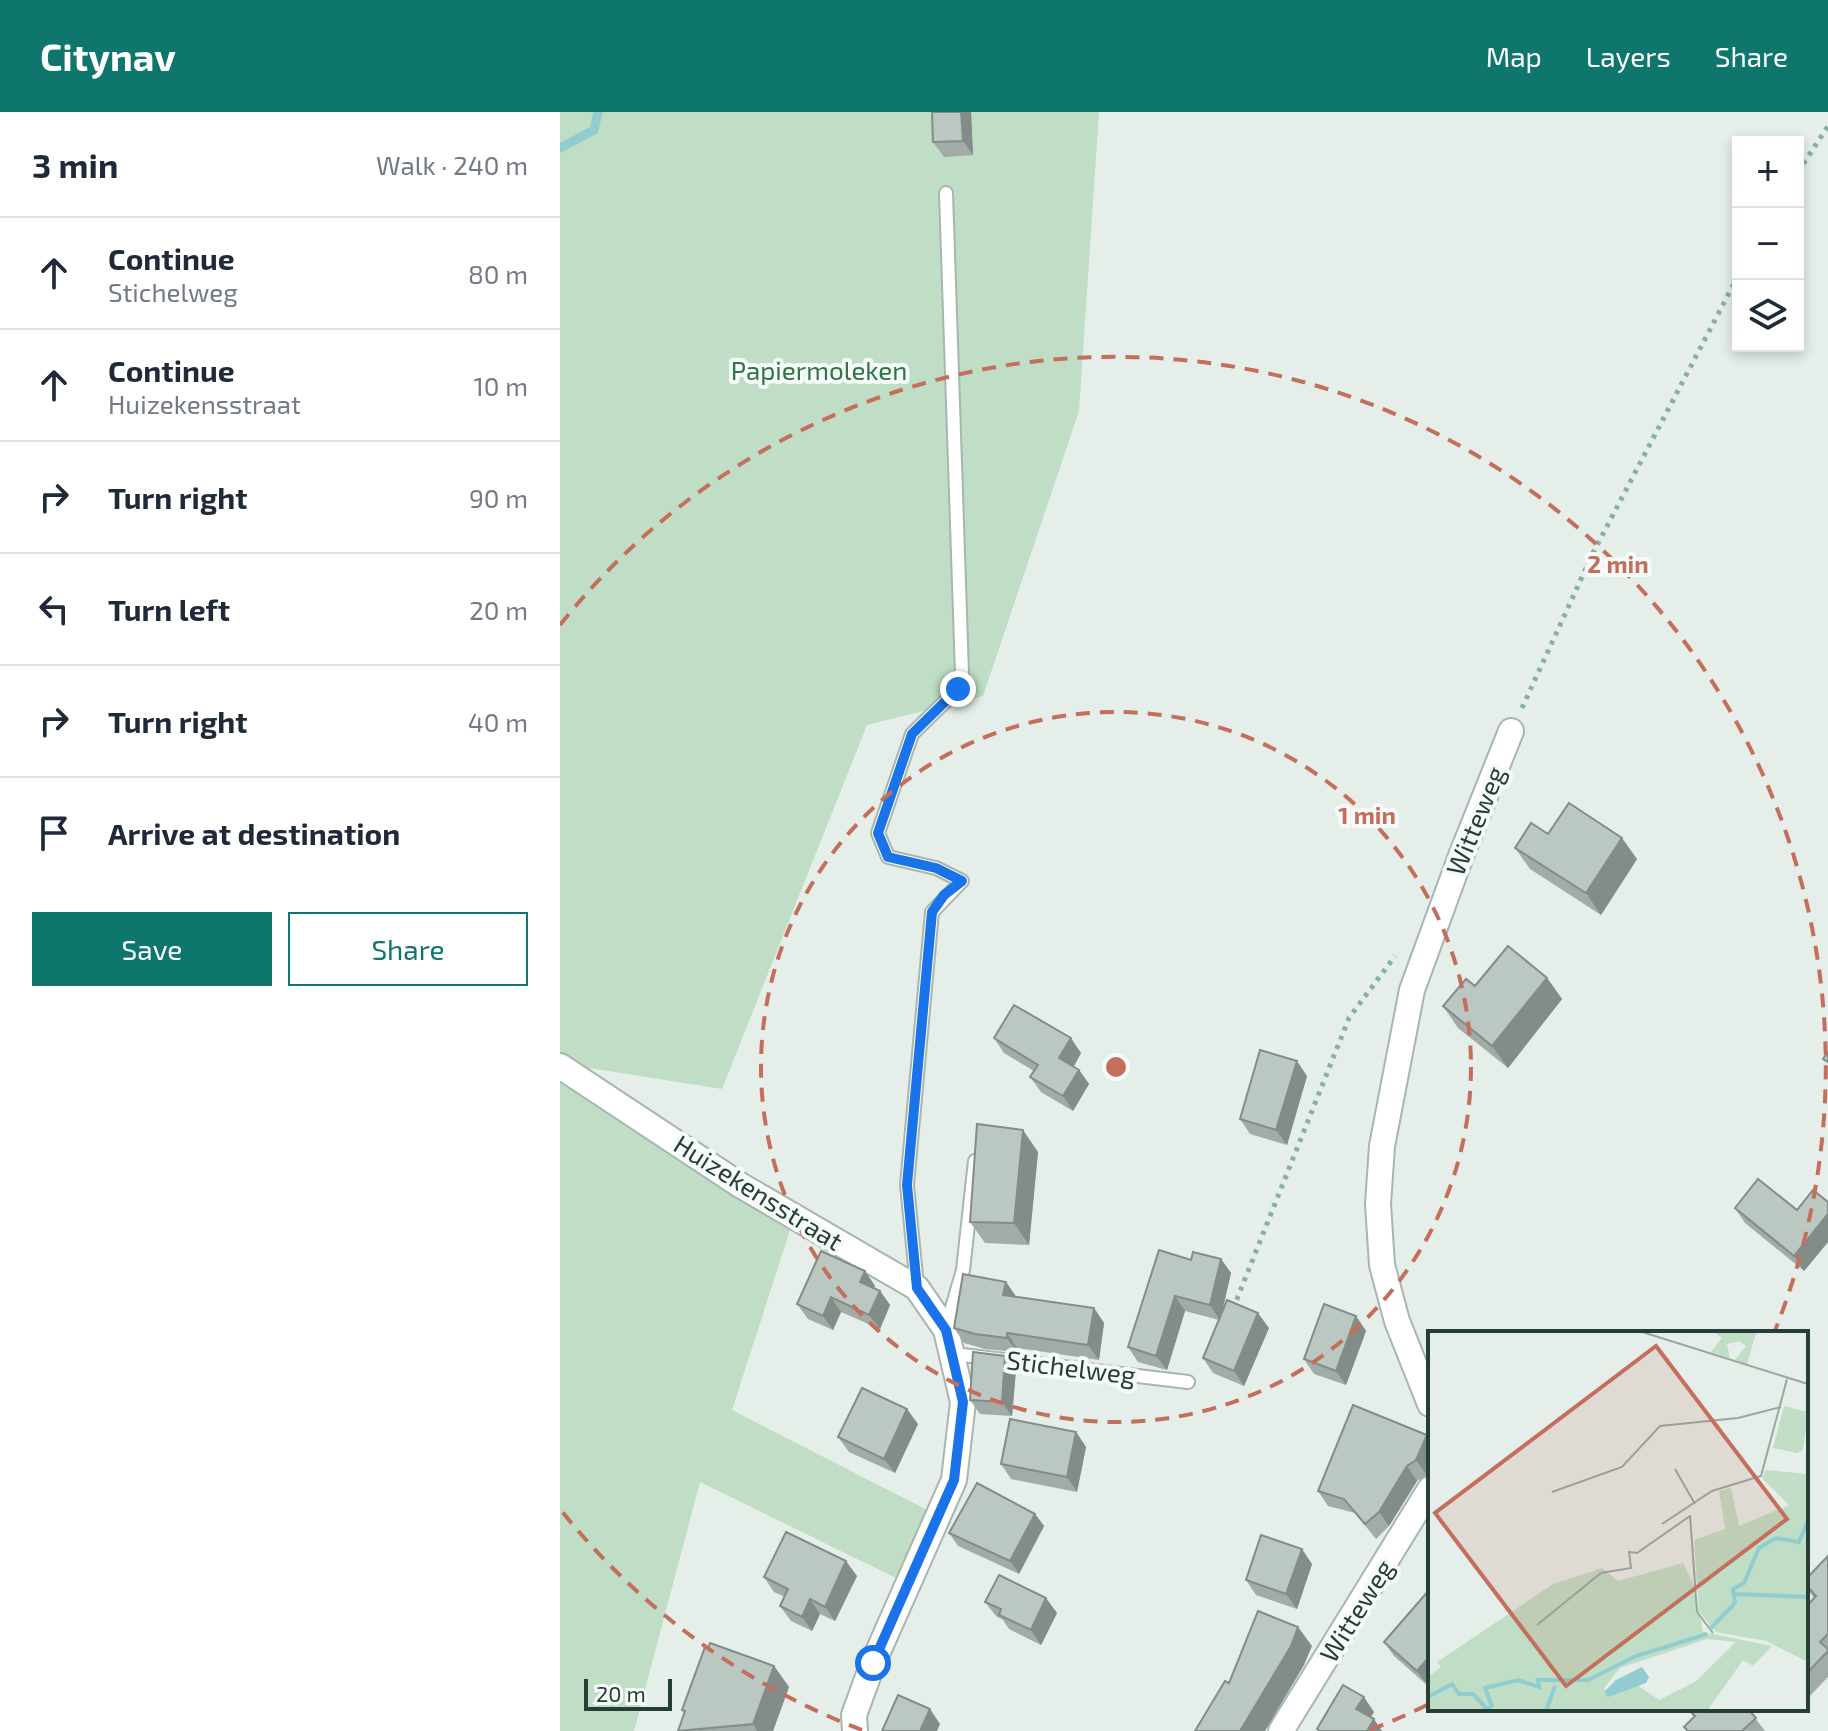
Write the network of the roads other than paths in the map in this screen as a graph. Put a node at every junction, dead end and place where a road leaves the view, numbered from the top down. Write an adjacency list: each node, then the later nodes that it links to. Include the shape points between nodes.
1 (946, 193): 5 (lane, via 962,674 958,689 912,734 878,833 888,857 936,868 962,881 932,912 907,1185)
2 (1511, 731): 9 (street, Witteweg, via 1412,990 1382,1146 1382,1265)
3 (560, 1066): 5 (street, Huizekensstraat, via 740,1185)
4 (976, 1146): 6 (lane, via 963,1270)
5 (917, 1288): 6 (street, Huizekensstraat)
6 (946, 1330): 7 (street)
7 (954, 1354): 8 (lane, Stichelweg); 11 (street, via 963,1402 954,1480 873,1663 854,1715)
8 (1188, 1382)
9 (1428, 1399)
10 (1428, 1492): 12 (street, Witteweg)
11 (855, 1731)
12 (1281, 1731)

